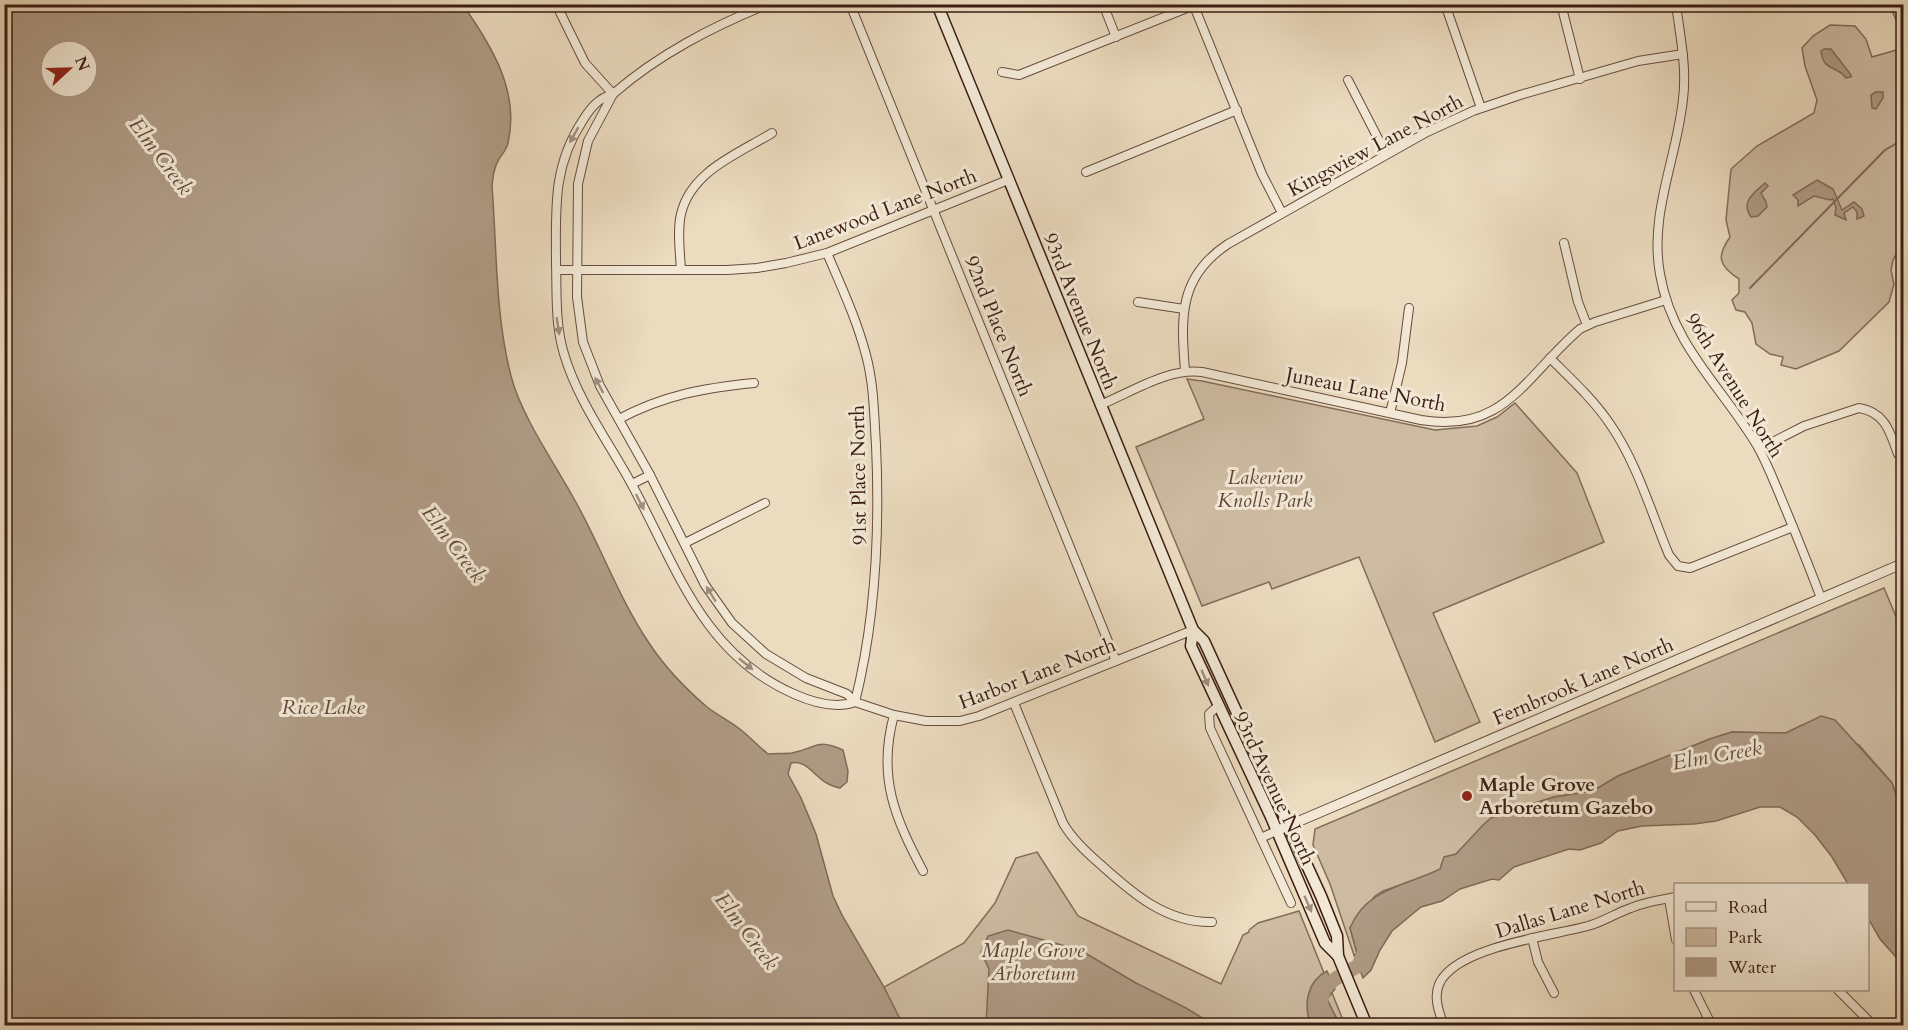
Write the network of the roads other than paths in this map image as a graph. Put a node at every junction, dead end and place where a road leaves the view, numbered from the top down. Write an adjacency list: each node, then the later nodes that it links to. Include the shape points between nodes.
1 (556, 4): 15 (street, via 585,63)
2 (768, 4): 15 (street, via 699,34)
3 (850, 4): 22 (street, 92nd Place North)
4 (937, 4): 21 (main road, 93rd Avenue North)
5 (1103, 4): 10 (street)
6 (1445, 4): 16 (street)
7 (1561, 4): 13 (street)
8 (1676, 4): 11 (street, 96th Avenue North)
9 (1196, 5): 10 (street); 17 (street)
10 (1116, 37): 12 (street, via 1019,75)
11 (1683, 54): 13 (street, Kingsview Lane North, via 1651,58); 29 (street, 96th Avenue North, via 1683,101 1657,234)
12 (1002, 72)
13 (1580, 79): 16 (street, Kingsview Lane North)
14 (1348, 80): 19 (street)
15 (613, 94): 26 (street, one-way to 26, via 602,97 587,114 570,140 561,164 556,199); 27 (street, via 588,141 582,162)
16 (1481, 108): 19 (street, Kingsview Lane North)
17 (1237, 110): 20 (street); 23 (street)
18 (772, 133): 28 (street, via 702,176 692,187 680,215)
19 (1386, 154): 23 (street, Kingsview Lane North)
20 (1086, 172)
21 (1008, 180): 22 (street, Lanewood Lane North); 37 (main road, 93rd Avenue North)
22 (934, 211): 25 (street, Lanewood Lane North); 50 (street, 92nd Place North)
23 (1282, 213): 32 (street, Kingsview Lane North, via 1212,256 1192,280)
24 (1564, 243): 33 (street)
25 (828, 253): 28 (street, Lanewood Lane North, via 757,268); 51 (street, 91st Place North, via 866,353 874,404 877,542 868,645)
26 (556, 270): 27 (street, Lanewood Lane North); 43 (street, one-way to 43, via 558,326 572,376)
27 (577, 270): 28 (street, Lanewood Lane North); 39 (street, one-way to 27, via 595,376 583,342)
28 (681, 270)
29 (1666, 300): 33 (street, Juneau Lane North); 40 (street, 96th Avenue North, via 1689,348)
30 (1138, 302): 32 (street)
31 (1409, 308): 38 (street)
32 (1184, 309): 35 (street, Kingsview Lane North)
33 (1587, 325): 34 (street, Juneau Lane North)
34 (1550, 358): 38 (street, Juneau Lane North, via 1507,402 1472,419 1437,422); 45 (street, via 1610,423 1632,464 1673,562 1690,568)
35 (1185, 371): 37 (street, Juneau Lane North); 38 (street, Juneau Lane North)
36 (754, 383): 39 (street, via 668,397)
37 (1100, 405): 49 (main road, 93rd Avenue North)
38 (1390, 413)
39 (619, 419): 42 (street)
40 (1759, 449): 41 (street, via 1804,426 1858,408 1884,420); 45 (street, 96th Avenue North)
41 (1898, 454)
42 (650, 475): 43 (street); 46 (street)
43 (632, 484): 51 (street, one-way to 51, via 694,606 732,652 774,684 801,697 844,706)
44 (765, 503): 46 (street)
45 (1793, 527): 48 (street, 96th Avenue North)
46 (685, 543): 51 (street, one-way to 46, via 847,694 786,668 746,637 711,595)
47 (1904, 563): 48 (street, Fernbrook Lane North)
48 (1821, 598): 55 (street, Fernbrook Lane North)
49 (1192, 630): 50 (street, Harbor Lane North); 53 (main road, 93rd Avenue North, one-way to 53, via 1191,646); 55 (main road, 93rd Avenue North, via 1204,641)
50 (1116, 661): 52 (street, Harbor Lane North)
51 (855, 702): 54 (street, Harbor Lane North)
52 (1014, 703): 54 (street, Harbor Lane North, via 960,721); 62 (street, via 1070,835 1146,902 1187,920)
53 (1218, 706): 56 (main road, 93rd Avenue North); 57 (street, via 1209,714 1210,728)
54 (894, 716): 58 (street, via 886,753 888,789 896,816)
55 (1290, 825): 56 (street, Fernbrook Lane North); 64 (main road, 93rd Avenue North, via 1337,936)
56 (1276, 831): 57 (street); 64 (main road, 93rd Avenue North, one-way to 64, via 1326,943)
57 (1261, 838): 60 (street)
58 (923, 871)
59 (1672, 898): 61 (street); 63 (street, Dallas Lane North, via 1635,906 1590,925)
60 (1291, 903)
61 (1674, 919)
62 (1212, 922)
63 (1532, 938): 67 (street, via 1538,962); 69 (street, Dallas Lane North, via 1472,957 1445,974 1436,996)
64 (1338, 956): 68 (main road, 93rd Avenue North)
65 (1694, 991): 70 (street)
66 (1839, 991): 71 (street)
67 (1554, 993)
68 (1366, 1026)
69 (1444, 1026)
70 (1712, 1026)
71 (1874, 1026)

